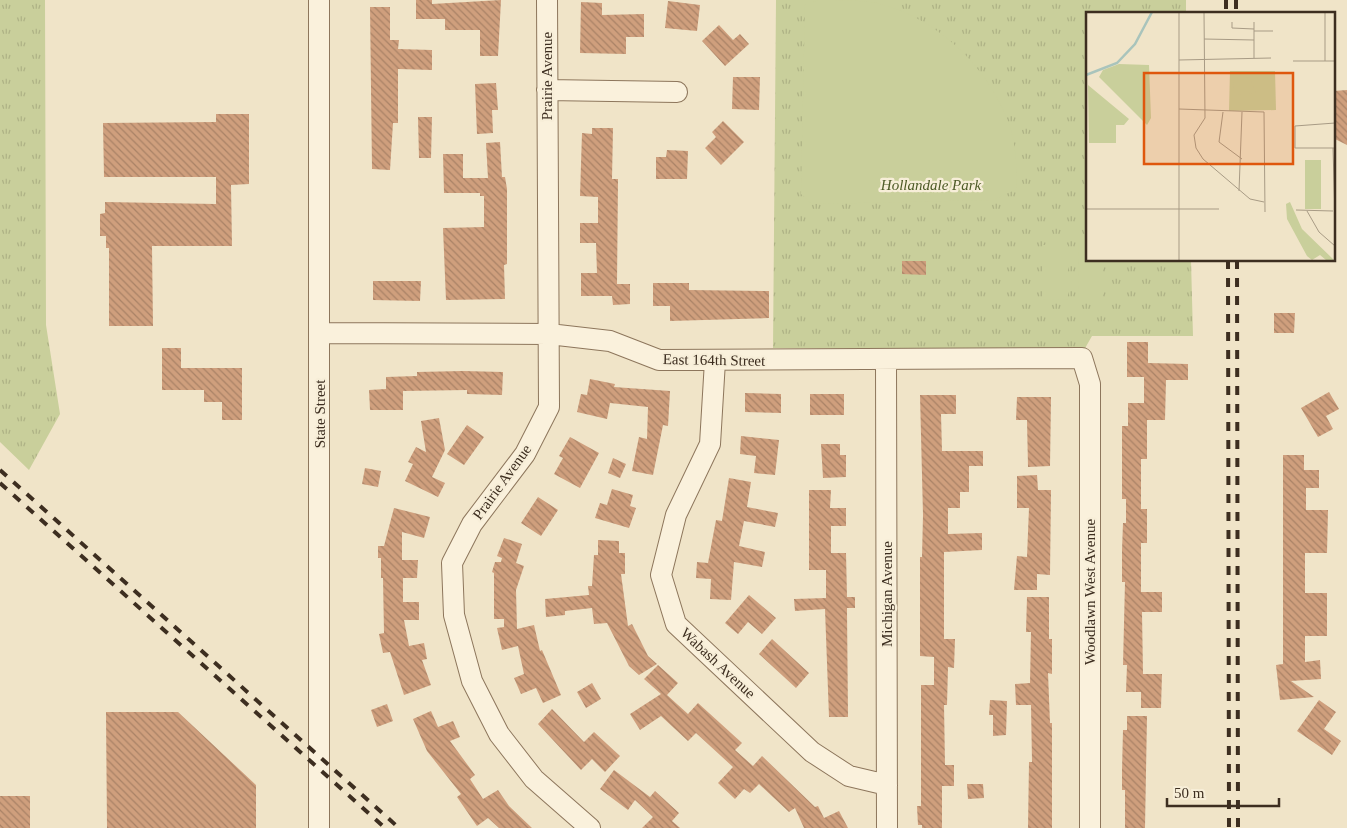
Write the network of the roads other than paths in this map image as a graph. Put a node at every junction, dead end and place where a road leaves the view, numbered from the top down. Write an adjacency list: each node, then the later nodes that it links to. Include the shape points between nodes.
1 (319, 0): 5 (street, State Street)
2 (547, 0): 3 (street, Prairie Avenue)
3 (547, 90): 4 (street); 6 (street, Prairie Avenue)
4 (677, 92)
5 (320, 333): 6 (street, East 164th Street); 11 (street, State Street)
6 (549, 334): 8 (street, East 164th Street, via 610,341 659,360); 12 (street, Prairie Avenue, via 549,407 525,454 472,524 452,563 454,615 472,681 499,734 534,779)
7 (1082, 358): 9 (street, East 164th Street); 14 (street, Woodlawn West Avenue, via 1090,384)
8 (715, 360): 9 (street, East 164th Street); 10 (street, Wabash Avenue, via 710,444 676,515 661,575 676,624 812,752 848,776)
9 (886, 361): 10 (street, Michigan Avenue)
10 (887, 785): 13 (street, Michigan Avenue)
11 (319, 828)
12 (590, 828)
13 (887, 828)
14 (1090, 828)

